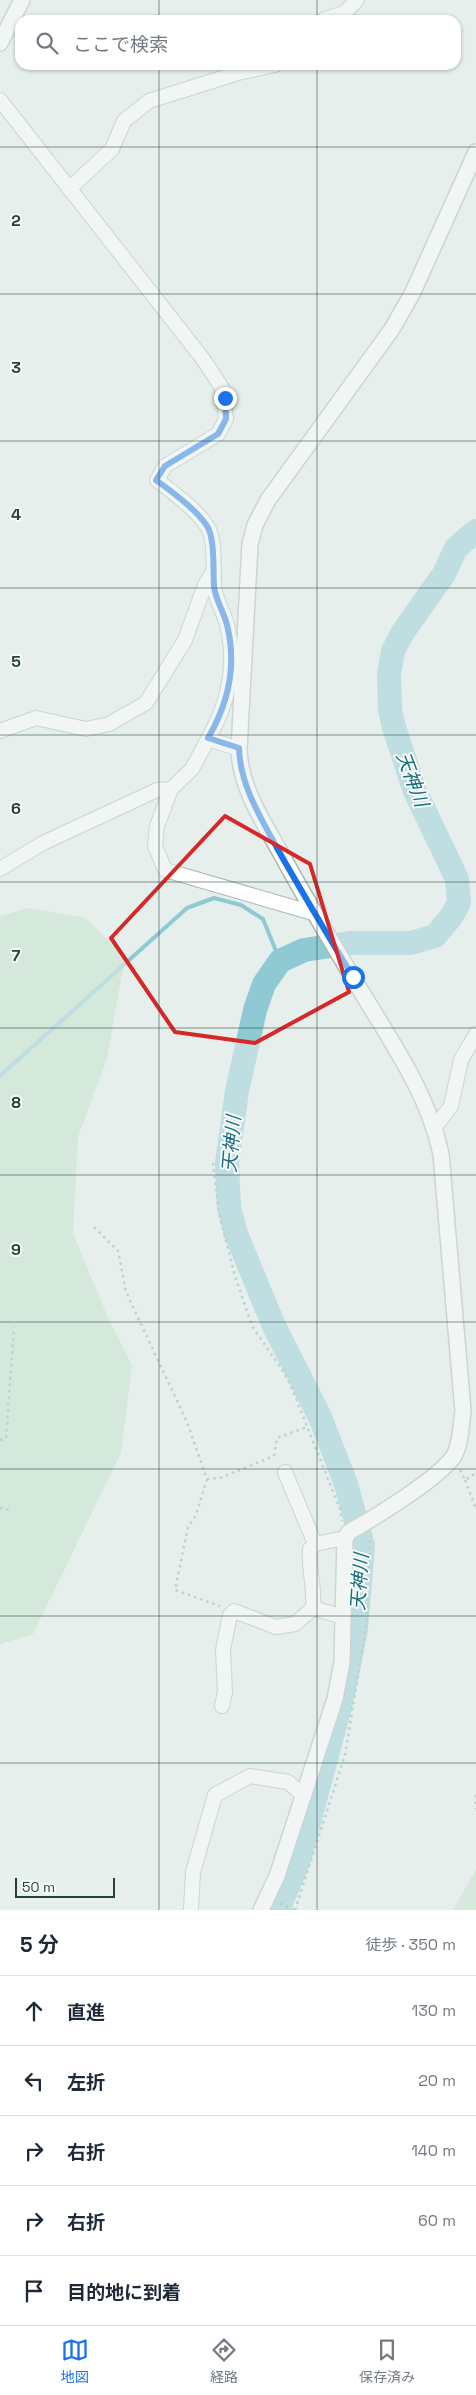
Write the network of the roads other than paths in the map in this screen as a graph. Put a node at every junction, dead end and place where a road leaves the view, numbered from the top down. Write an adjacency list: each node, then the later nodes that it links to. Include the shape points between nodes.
1 (22, 0): 4 (street)
2 (357, 0): 3 (street)
3 (338, 15)
4 (0, 43)
5 (252, 70): 8 (street, via 149,101 124,121 112,148)
6 (0, 100): 8 (street)
7 (476, 152): 12 (street, via 413,292 392,329 268,500 255,525 248,563)
8 (69, 189): 9 (street, via 203,359 222,388 226,419 218,434 165,466 156,480 208,527)
9 (216, 568): 10 (street, via 205,585 185,640 146,703 109,724 86,729 36,718); 11 (street, via 214,587 228,626 231,665 228,695 221,716)
10 (0, 732)
11 (208, 738): 12 (street); 13 (street, via 192,769)
12 (239, 748): 15 (street, via 251,799)
13 (171, 788): 14 (street, via 157,790 43,843); 15 (street, via 157,826 155,846 165,870)
14 (0, 869)
15 (312, 912): 17 (street, via 414,1080)
16 (476, 1034): 17 (street, via 461,1060 451,1106)
17 (435, 1127): 19 (street, via 441,1154 463,1411 458,1445 454,1455 438,1473)
18 (285, 1472): 20 (street)
19 (347, 1535): 20 (street); 22 (street)
20 (316, 1544): 21 (street, via 310,1549 309,1557 315,1590)
21 (313, 1608): 22 (street); 23 (street, via 295,1624 276,1627 234,1611 230,1615 223,1650 225,1692)
22 (343, 1617): 24 (street, via 342,1662 335,1699)
23 (222, 1706)
24 (304, 1796): 25 (street, via 288,1782 250,1776 215,1795 193,1872); 26 (street)
25 (191, 1910)
26 (262, 1910)

